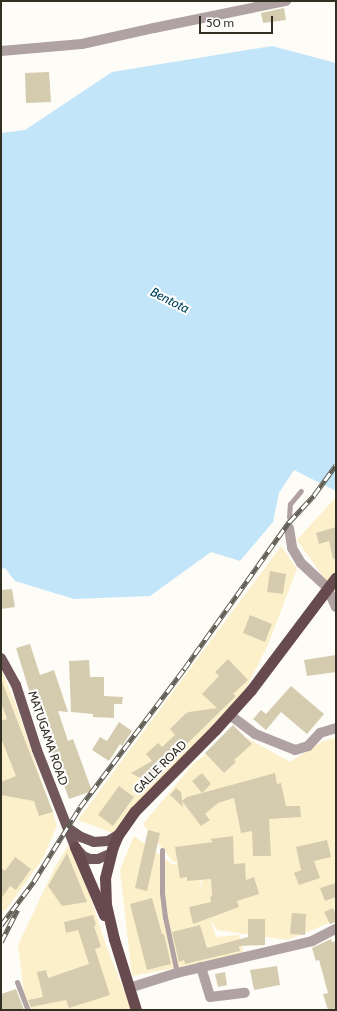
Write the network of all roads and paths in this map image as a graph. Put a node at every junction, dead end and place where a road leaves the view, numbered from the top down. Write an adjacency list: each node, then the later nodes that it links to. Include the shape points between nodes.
1 (286, 1): 2 (street, via 82,44)
2 (1, 51)
3 (302, 491): 4 (lane, via 290,504)
4 (289, 517)
5 (289, 528): 7 (street, via 292,548 301,562)
6 (336, 577): 7 (highway, GALLE ROAD)
7 (327, 587): 8 (street); 10 (highway, GALLE ROAD)
8 (336, 607)
9 (1, 658): 12 (main road, MATUGAMA ROAD, via 16,685 39,756)
10 (230, 715): 11 (street, via 255,734 295,750 308,746 320,733); 13 (highway, GALLE ROAD, via 152,793)
11 (336, 728)
12 (68, 828): 13 (main road, via 94,842 104,842); 14 (main road, MATUGAMA ROAD)
13 (118, 835): 16 (highway, GALLE ROAD)
14 (75, 847): 16 (main road, via 83,856 90,859); 18 (highway)
15 (162, 850): 20 (lane, via 165,917)
16 (110, 854): 18 (highway, GALLE ROAD, via 105,890)
17 (336, 929): 19 (street, via 312,941)
18 (114, 939): 22 (highway, GALLE ROAD)
19 (201, 967): 20 (street); 23 (street, via 210,998)
20 (176, 973): 22 (street)
21 (17, 982): 24 (lane)
22 (129, 988): 25 (highway, GALLE ROAD)
23 (245, 993)
24 (28, 1010)
25 (136, 1010)

